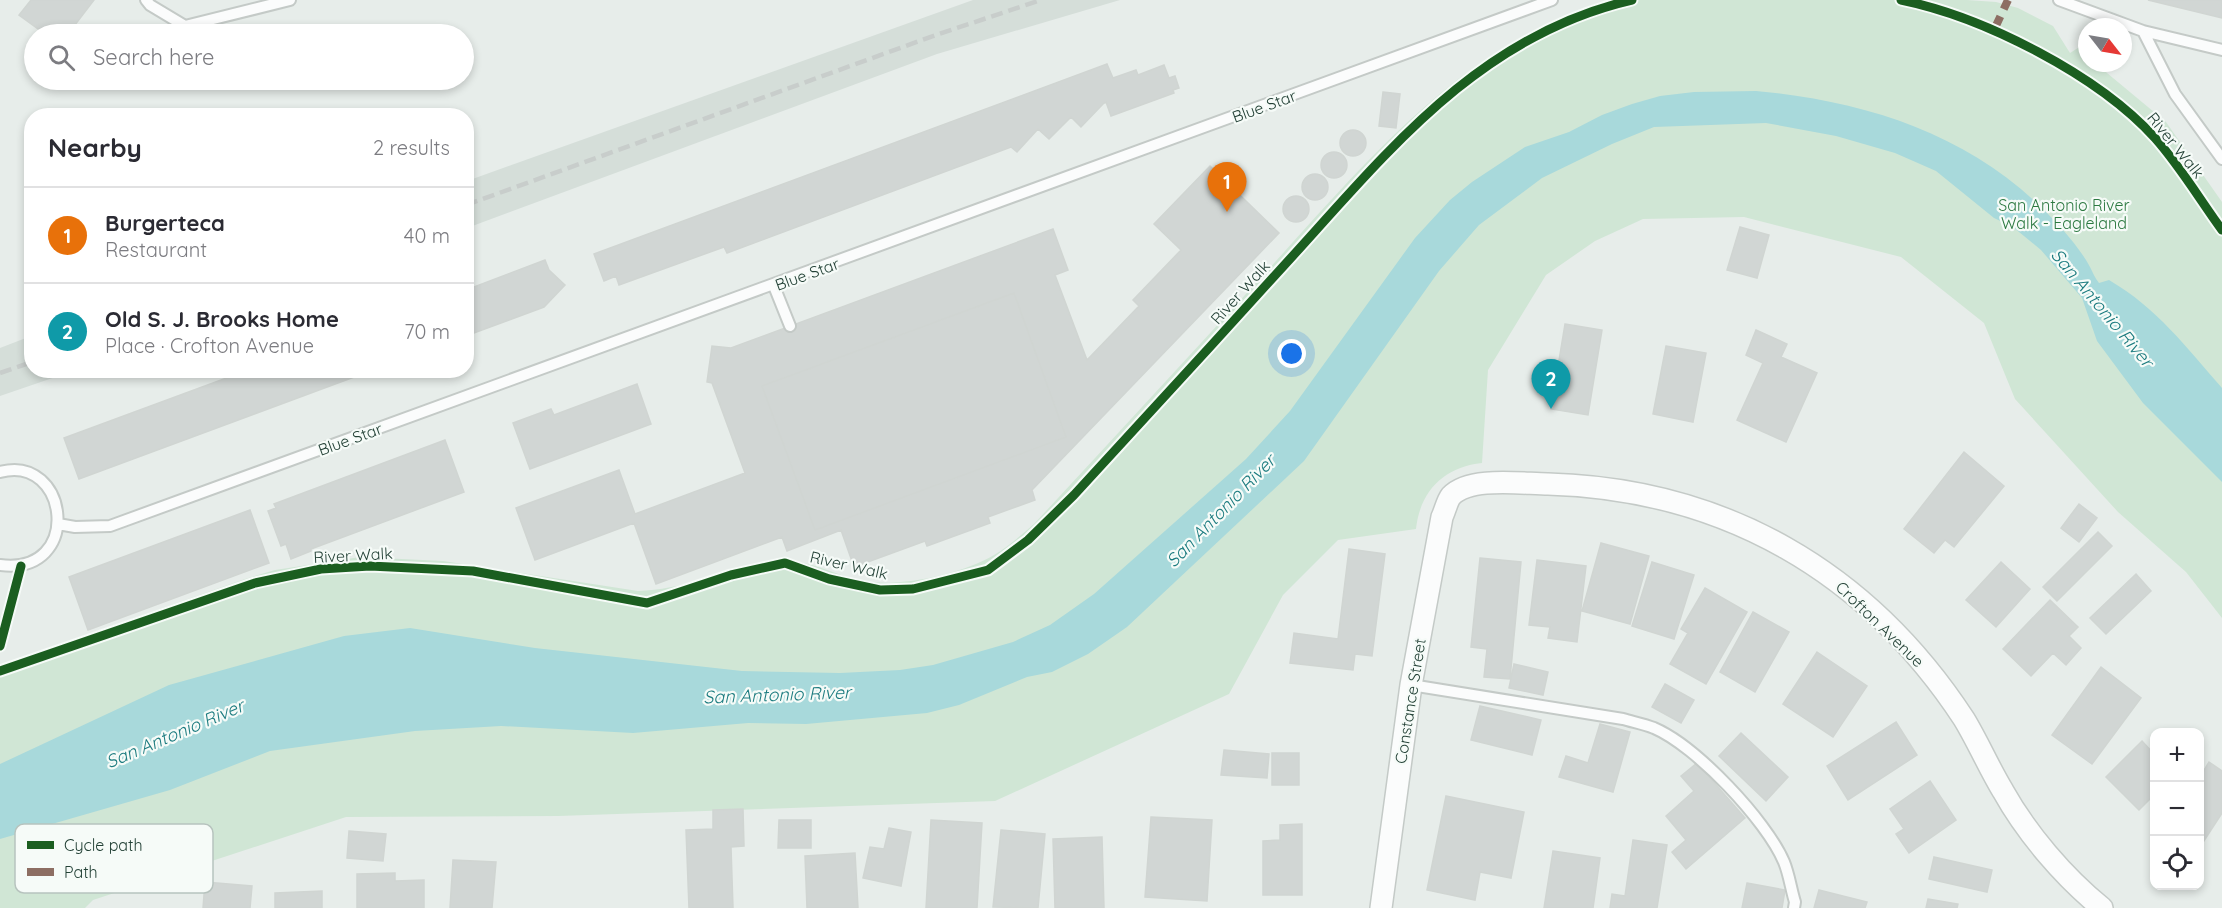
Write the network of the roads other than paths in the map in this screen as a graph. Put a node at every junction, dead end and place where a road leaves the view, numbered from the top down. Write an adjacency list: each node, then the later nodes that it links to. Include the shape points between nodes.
1 (146, 0): 5 (lane)
2 (290, 0): 6 (lane)
3 (1552, 0): 10 (lane, Blue Star)
4 (2059, 0): 7 (lane)
5 (182, 24)
6 (193, 24)
7 (2143, 31): 8 (lane); 9 (lane, via 2175,94)
8 (2222, 50)
9 (2222, 159)
10 (774, 286): 11 (lane); 14 (lane, Blue Star, via 110,526)
11 (790, 326)
12 (0, 472): 14 (lane, via 17,471 40,480 55,499)
13 (1451, 496): 16 (street, Constance Street, via 1442,517); 19 (street, Crofton Avenue, via 1470,485 1497,483 1590,485 1639,492 1733,521 1819,568 1858,598 1912,652 1965,721 2021,821)
14 (58, 524): 15 (lane, via 42,555 21,566)
15 (0, 565)
16 (1411, 685): 17 (street, Constance Street); 18 (lane, via 1623,719 1676,740 1717,773 1756,820 1784,861)
17 (1382, 908)
18 (1794, 908)
19 (2102, 908)

